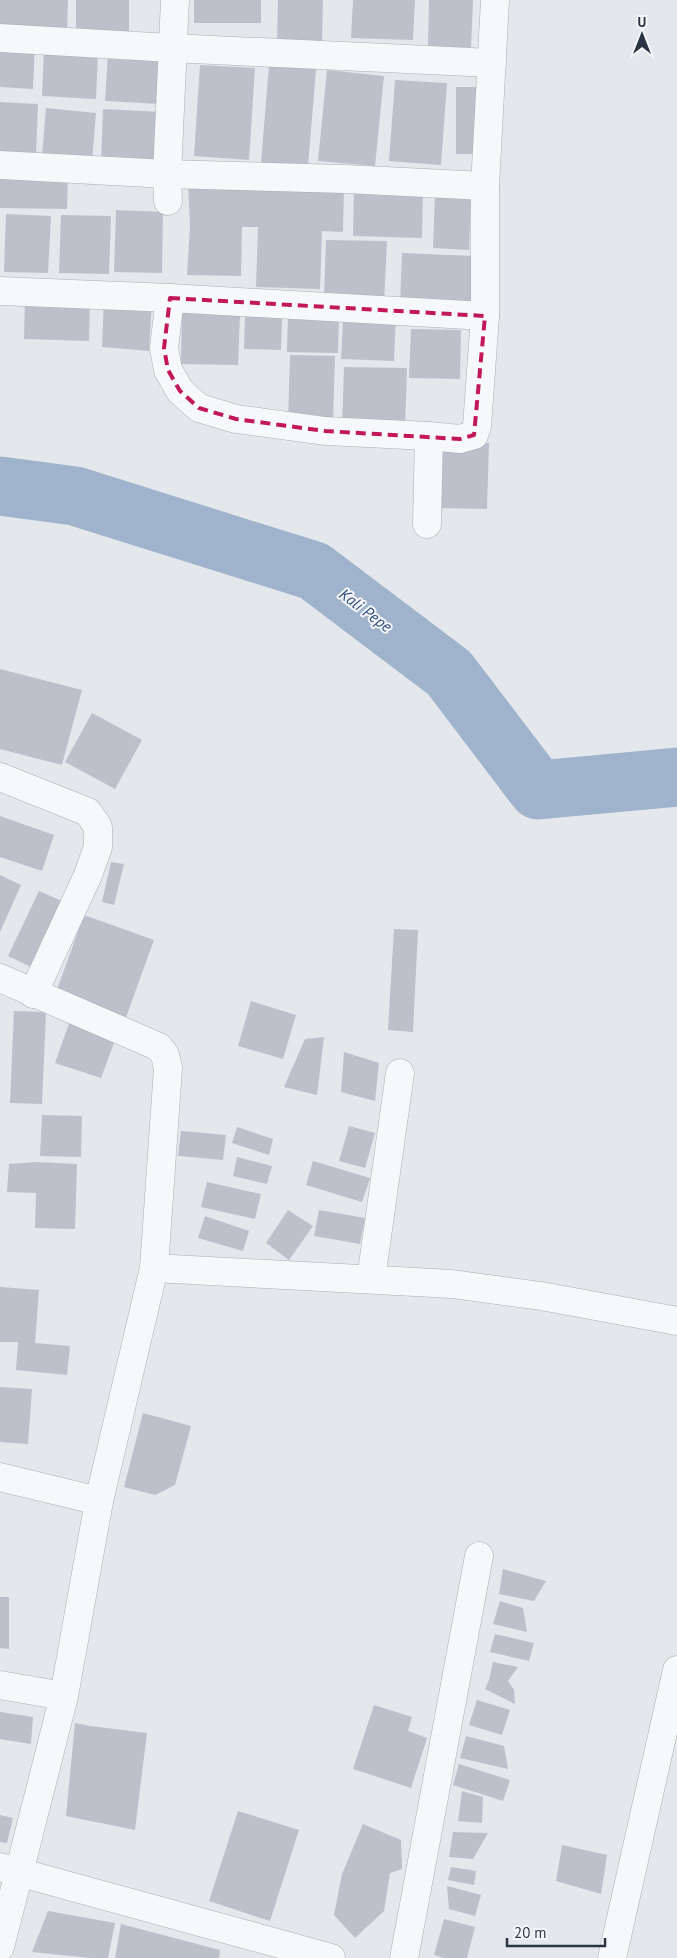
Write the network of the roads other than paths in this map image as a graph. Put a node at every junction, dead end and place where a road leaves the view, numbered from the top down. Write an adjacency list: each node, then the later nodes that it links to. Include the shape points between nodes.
1 (175, 0): 4 (street)
2 (495, 0): 5 (street)
3 (0, 38): 4 (street)
4 (171, 48): 5 (street); 7 (street)
5 (492, 63): 8 (street)
6 (0, 165): 7 (street)
7 (167, 174): 8 (street, via 345,178); 9 (street)
8 (485, 186): 12 (street)
9 (168, 201)
10 (0, 292): 11 (street)
11 (170, 298): 12 (street); 13 (street, via 164,348 168,370 180,391 199,408 236,420 326,431)
12 (485, 316): 13 (street, via 474,434 460,439)
13 (429, 436): 14 (street)
14 (427, 524)
15 (0, 777): 17 (street, via 88,812 98,827 98,846 88,875)
16 (0, 978): 17 (street)
17 (34, 994): 19 (street, via 158,1047 165,1055 168,1068)
18 (400, 1074): 20 (street)
19 (154, 1268): 20 (street); 23 (street)
20 (370, 1279): 21 (street, via 452,1284 541,1296)
21 (677, 1321)
22 (0, 1477): 23 (street)
23 (100, 1500): 27 (street)
24 (480, 1556): 31 (street)
25 (677, 1670): 32 (street)
26 (0, 1685): 27 (street)
27 (64, 1696): 28 (street)
28 (10, 1870): 29 (street); 30 (street)
29 (0, 1947)
30 (331, 1958)
31 (404, 1958)
32 (612, 1958)

